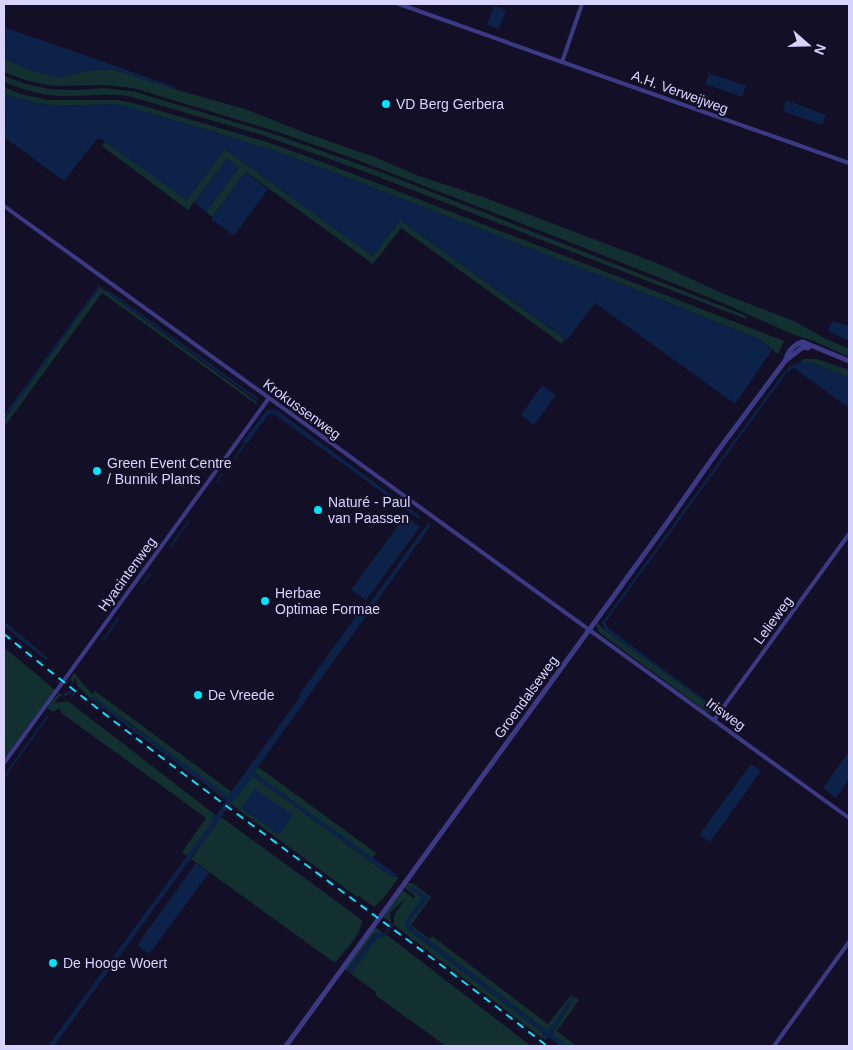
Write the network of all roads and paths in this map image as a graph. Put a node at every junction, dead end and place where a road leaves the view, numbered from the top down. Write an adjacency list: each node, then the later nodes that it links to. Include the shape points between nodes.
1 (399, 4): 3 (street, A.H. Verweijweg)
2 (582, 4): 3 (street)
3 (562, 62): 4 (street, A.H. Verweijweg)
4 (849, 163)
5 (4, 206): 11 (street, Krokussenweg)
6 (796, 343): 7 (street); 8 (street, via 803,342); 10 (street, Groendalseweg)
7 (808, 348): 8 (street); 10 (street, Groendalseweg, via 802,347)
8 (822, 350): 9 (street)
9 (849, 360)
10 (785, 362): 13 (street, Groendalseweg)
11 (269, 398): 13 (street, Krokussenweg); 15 (street, Hyacintenweg)
12 (849, 534): 14 (street, Lelieweg)
13 (589, 629): 14 (street, Irisweg); 18 (street, Groendalseweg)
14 (714, 720): 16 (street, Irisweg)
15 (4, 764)
16 (849, 818)
17 (849, 942): 19 (street)
18 (286, 1046)
19 (774, 1046)

